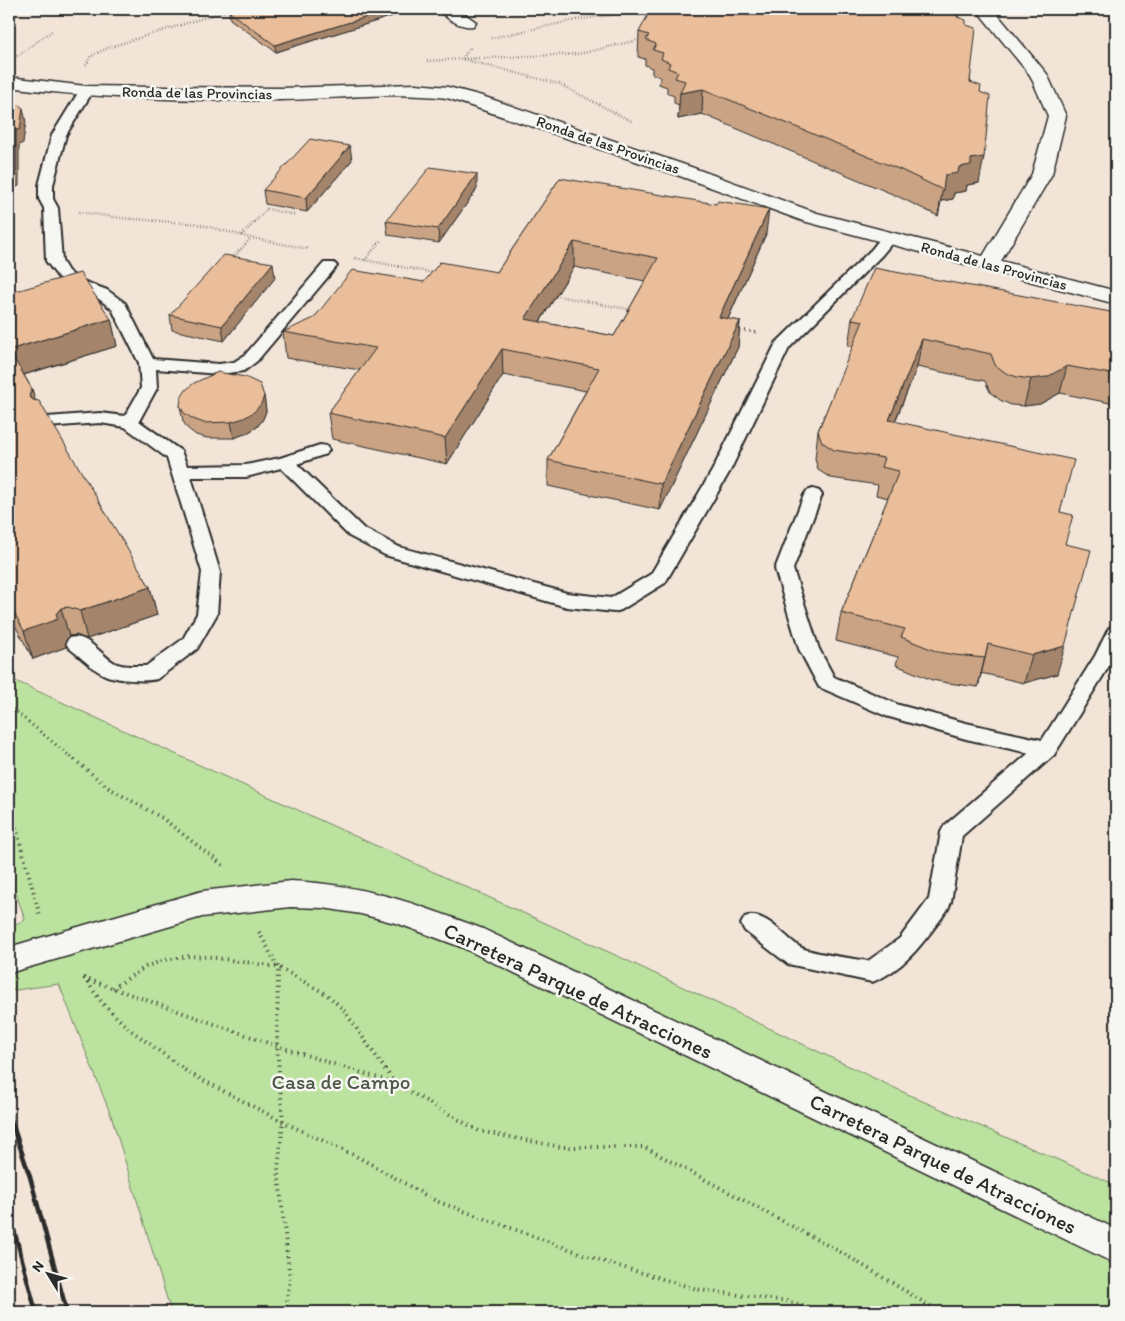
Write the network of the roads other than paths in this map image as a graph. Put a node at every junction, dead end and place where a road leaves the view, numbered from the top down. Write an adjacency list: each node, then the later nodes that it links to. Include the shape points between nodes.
1 (447, 9): 3 (street)
2 (984, 9): 7 (street, via 1038,74 1057,116 1042,174)
3 (467, 22)
4 (9, 82): 5 (street, Ronda de las Provincias)
5 (86, 91): 6 (street, Ronda de las Provincias, via 281,94 399,89 448,93 675,168 810,217); 10 (lane, via 58,135 46,184 54,261 74,283 101,293 119,306)
6 (888, 238): 7 (street, Ronda de las Provincias); 14 (lane, via 782,346 721,472 658,578 614,605 567,600 392,551 356,532)
7 (988, 265): 9 (street, Ronda de las Provincias)
8 (329, 266): 10 (lane, via 251,358 238,367 219,369)
9 (1116, 298)
10 (147, 363): 12 (lane, via 149,388)
11 (47, 422): 12 (lane, via 100,418)
12 (130, 422): 15 (lane, via 175,455)
13 (320, 450): 14 (lane)
14 (285, 462): 15 (lane, via 246,471)
15 (180, 472): 18 (lane, via 210,572 207,614 190,644 150,674 111,670)
16 (813, 495): 19 (lane, via 784,569 809,649 826,682 893,711)
17 (1116, 633): 19 (lane)
18 (76, 643)
19 (1047, 749): 20 (lane, via 952,832 940,902 908,945 872,972 796,957)
20 (753, 924)
21 (9, 960): 22 (street, Carretera Parque de Atracciones, via 43,934 202,904 291,894 361,900 472,938)
22 (1116, 1247)

